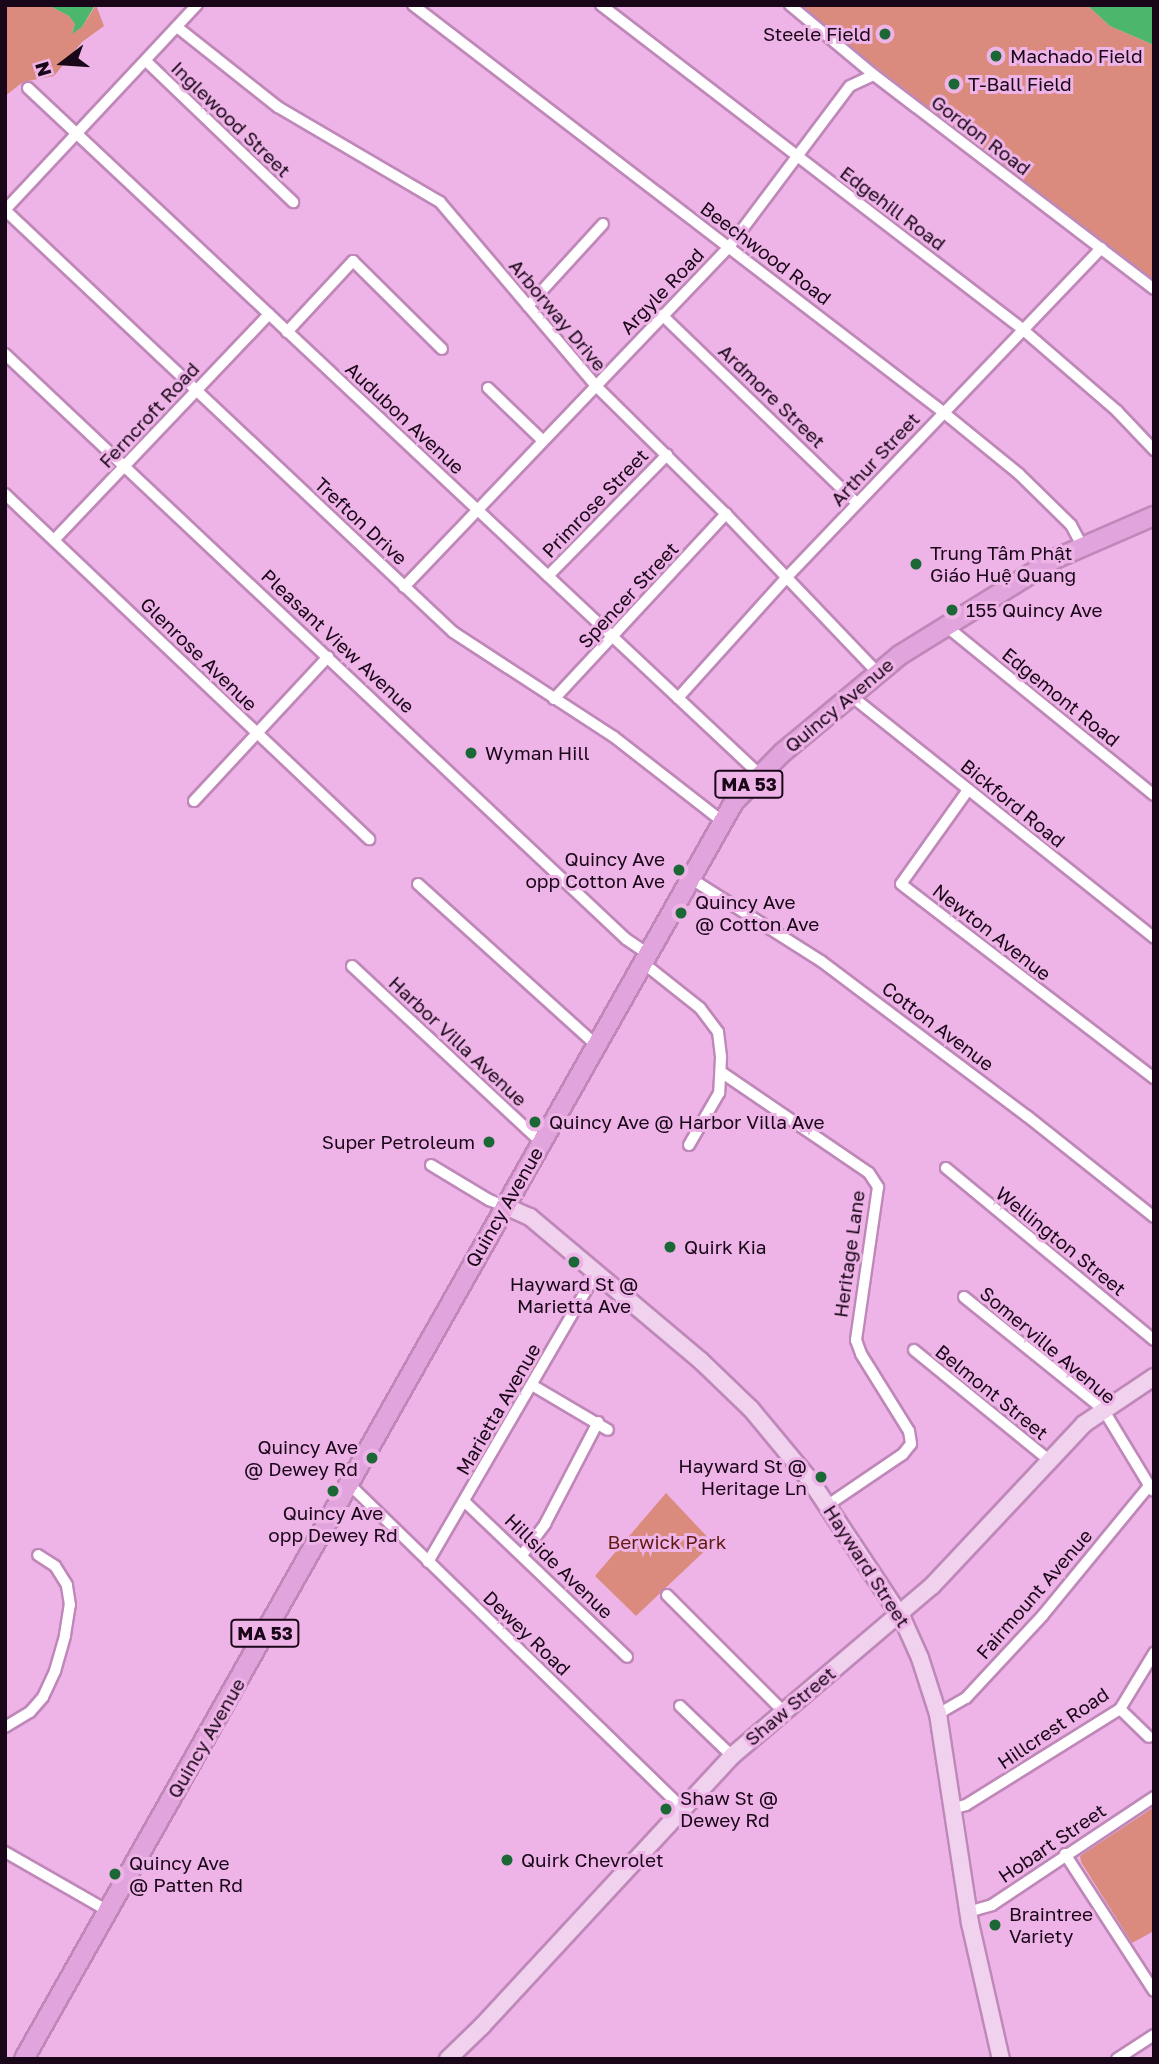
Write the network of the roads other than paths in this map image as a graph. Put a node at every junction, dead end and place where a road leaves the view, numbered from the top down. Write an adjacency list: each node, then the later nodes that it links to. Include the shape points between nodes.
1 (197, 5): 5 (street)
2 (413, 5): 14 (street, Beechwood Road)
3 (601, 5): 10 (street, Edgehill Road)
4 (790, 5): 7 (street, Gordon Road)
5 (177, 27): 6 (street); 17 (street, Arborway Drive, via 278,107 440,202)
6 (146, 61): 9 (street); 11 (street, Inglewood Street)
7 (874, 75): 10 (street, Argyle Road, via 850,86); 15 (street, Gordon Road)
8 (28, 88): 9 (street, Audubon Avenue)
9 (78, 135): 12 (street); 18 (street, Audubon Avenue)
10 (798, 157): 14 (street, Argyle Road); 20 (street, Edgehill Road)
11 (293, 202)
12 (5, 210): 26 (street, Trefton Drive)
13 (603, 224): 17 (street)
14 (729, 247): 19 (street, Argyle Road); 27 (street, Beechwood Road)
15 (1101, 247): 16 (street, Gordon Road); 20 (street, Arthur Street)
16 (1154, 289)
17 (528, 306): 24 (street, Arborway Drive)
18 (269, 314): 21 (street, Audubon Avenue); 26 (street, Ferncroft Road)
19 (662, 315): 24 (street, Argyle Road); 33 (street, Ardmore Street)
20 (1021, 328): 27 (street, Arthur Street); 29 (street, Edgehill Road, via 1117,411)
21 (288, 332): 22 (street, via 353,261); 34 (street, Audubon Avenue)
22 (442, 349)
23 (5, 354): 31 (street, Pleasant View Avenue)
24 (595, 385): 28 (street, Argyle Road); 30 (street, Arborway Drive)
25 (488, 388): 28 (street)
26 (197, 390): 31 (street, Ferncroft Road); 41 (street, Trefton Drive)
27 (943, 412): 33 (street, Arthur Street); 38 (street, Beechwood Road, via 1028,483 1071,525)
28 (543, 441): 34 (street, Argyle Road)
29 (1154, 450)
30 (667, 455): 35 (street, Arborway Drive); 39 (street, Primrose Street)
31 (125, 466): 37 (street, Ferncroft Road); 44 (street, Pleasant View Avenue)
32 (5, 494): 37 (street, Glenrose Avenue)
33 (857, 503): 40 (street, Arthur Street)
34 (478, 510): 39 (street, Audubon Avenue); 41 (street, Argyle Road)
35 (726, 514): 40 (street, Arborway Drive); 43 (street, Spencer Street)
36 (1154, 516): 38 (main road, Quincy Avenue / MA 53)
37 (54, 541): 49 (street, Glenrose Avenue)
38 (1082, 546): 42 (main road, Quincy Avenue / MA 53)
39 (548, 576): 43 (street, Audubon Avenue)
40 (787, 577): 45 (street, Arborway Drive); 47 (street, Arthur Street)
41 (404, 587): 48 (street, Trefton Drive, via 467,644)
42 (946, 626): 45 (main road, Quincy Avenue / MA 53); 52 (street, Edgemont Road)
43 (612, 636): 47 (street, Audubon Avenue); 48 (street, Spencer Street)
44 (328, 657): 49 (street); 59 (street, Pleasant View Avenue)
45 (877, 672): 46 (main road, Quincy Avenue / MA 53)
46 (850, 695): 50 (main road, Quincy Avenue / MA 53); 51 (street, Bickford Road)
47 (678, 698): 50 (street, Audubon Avenue)
48 (554, 699): 54 (street, Trefton Drive, via 623,743)
49 (257, 733): 53 (street); 55 (street, Glenrose Avenue)
50 (759, 774): 54 (main road, Quincy Avenue / MA 53)
51 (968, 790): 58 (street, Bickford Road); 63 (street, Newton Avenue, via 901,884)
52 (1154, 795)
53 (194, 801)
54 (722, 821): 56 (main road, Quincy Avenue / MA 53)
55 (369, 839)
56 (690, 878): 59 (main road, Quincy Avenue / MA 53); 69 (street, Cotton Avenue, via 821,961)
57 (418, 884): 61 (street)
58 (1154, 937)
59 (645, 958): 61 (main road, Quincy Avenue / MA 53); 62 (street, Pleasant View Avenue, via 711,1021 720,1043)
60 (352, 966): 64 (street, Harbor Villa Avenue)
61 (595, 1045): 64 (main road, Quincy Avenue / MA 53)
62 (721, 1072): 65 (street, via 719,1093); 83 (street, Heritage Lane, via 869,1173 878,1187 856,1340 860,1354 909,1431 911,1444)
63 (1154, 1078)
64 (541, 1142): 68 (main road, Quincy Avenue / MA 53)
65 (689, 1145)
66 (431, 1165): 68 (street)
67 (946, 1168): 72 (street, Wellington Street)
68 (505, 1206): 70 (main road, Hayward Street, via 530,1217); 80 (main road, Quincy Avenue / MA 53)
69 (1154, 1217)
70 (596, 1273): 75 (street, Marietta Avenue); 83 (main road, Hayward Street, via 735,1392 782,1443)
71 (964, 1297): 76 (street, Somerville Avenue)
72 (1154, 1339)
73 (914, 1350): 79 (street, Belmont Street)
74 (1154, 1377): 76 (main road, Shaw Street)
75 (532, 1385): 77 (street); 82 (street, Marietta Avenue)
76 (1103, 1409): 79 (main road, Shaw Street); 81 (street, Somerville Avenue)
77 (598, 1422): 78 (street); 85 (street, via 545,1524)
78 (608, 1430)
79 (1049, 1461): 88 (main road, Shaw Street)
80 (348, 1483): 86 (street, Dewey Road); 103 (main road, Quincy Avenue / MA 53)
81 (1151, 1489): 94 (street, Fairmount Avenue, via 1034,1625 961,1702)
82 (465, 1502): 85 (street, Hillside Avenue); 86 (street, Marietta Avenue)
83 (828, 1505): 88 (main road, Hayward Street)
84 (38, 1555): 95 (street, via 55,1566 67,1585 70,1605 65,1635 43,1697 30,1712)
85 (522, 1555): 90 (street, Hillside Avenue)
86 (428, 1562): 99 (street, Dewey Road)
87 (667, 1595): 93 (street)
88 (900, 1615): 93 (main road, Shaw Street); 94 (main road, Hayward Street)
89 (1154, 1653): 92 (street, Hillcrest Road)
90 (627, 1657)
91 (680, 1706): 97 (street)
92 (1120, 1709): 96 (street); 100 (street, Hillcrest Road, via 966,1805)
93 (783, 1711): 97 (main road, Shaw Street)
94 (938, 1714): 100 (main road, Hayward Street)
95 (5, 1727)
96 (1149, 1737)
97 (732, 1756): 99 (main road, Shaw Street)
98 (1154, 1797): 102 (street, Hobart Street)
99 (682, 1808): 106 (main road, Shaw Street)
100 (952, 1809): 104 (main road, Hayward Street)
101 (5, 1852): 103 (street)
102 (1065, 1854): 104 (street, Hobart Street, via 992,1905); 105 (street)
103 (108, 1911): 108 (main road, Quincy Avenue / MA 53)
104 (968, 1912): 111 (main road, Hayward Street)
105 (1154, 1992)
106 (474, 2035): 109 (main road, Shaw Street); 110 (main road)
107 (1154, 2035): 112 (street)
108 (24, 2059)
109 (448, 2059)
110 (467, 2059)
111 (1002, 2059)
112 (1117, 2059)

